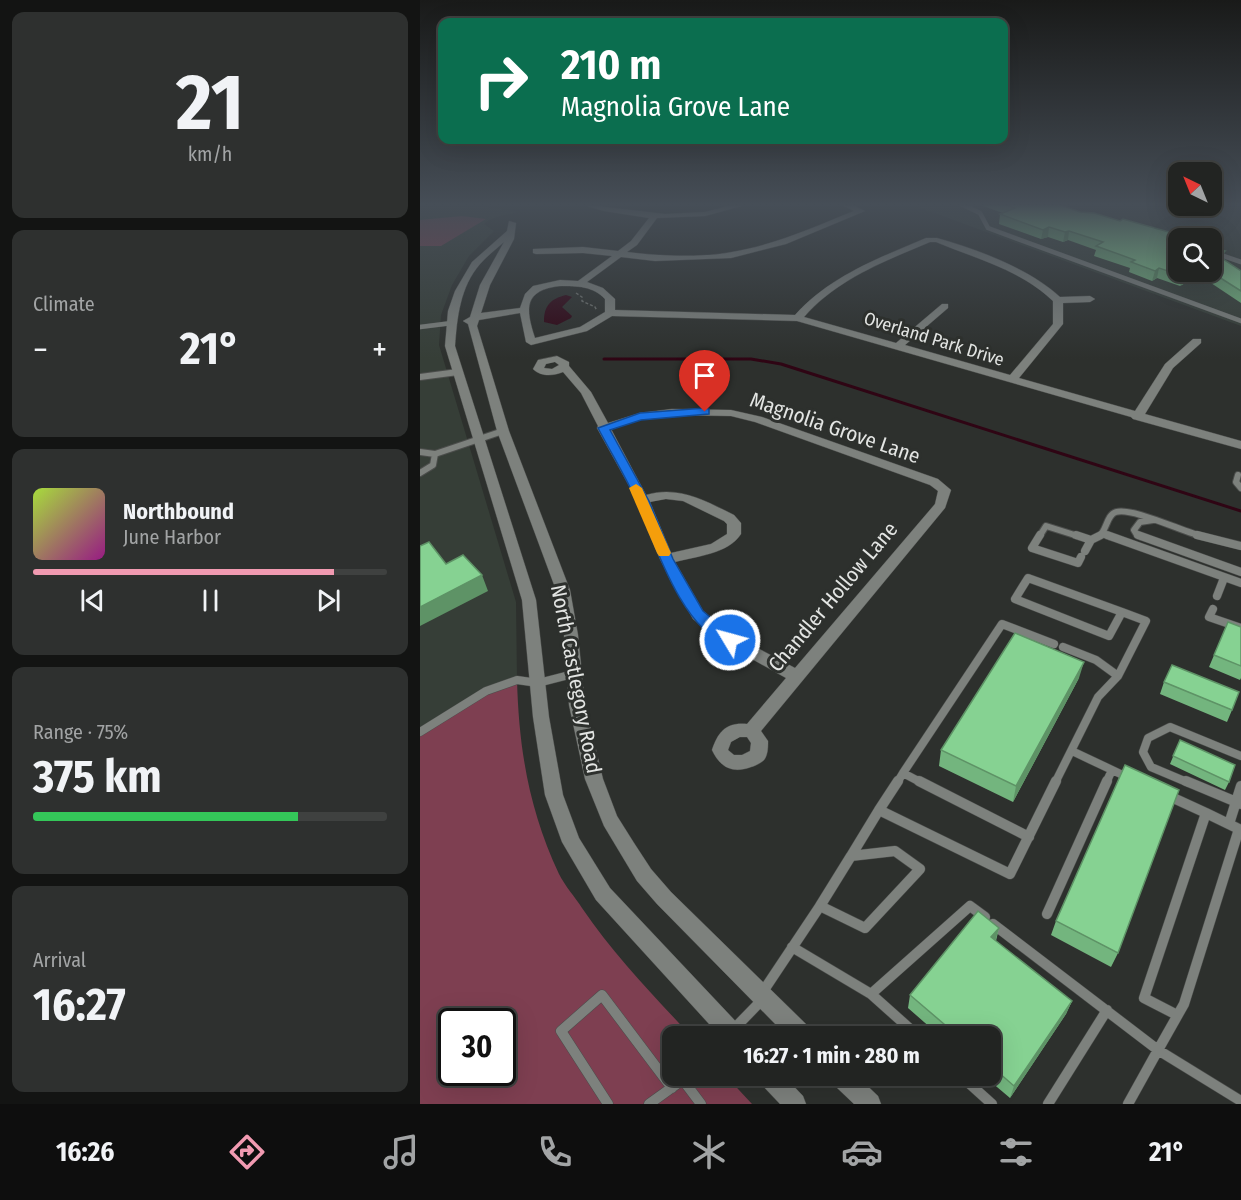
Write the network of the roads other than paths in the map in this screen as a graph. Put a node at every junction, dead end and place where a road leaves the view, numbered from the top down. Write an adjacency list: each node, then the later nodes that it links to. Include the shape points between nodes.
1 (617, 255): 13 (street)
2 (730, 255): 12 (street)
3 (483, 256): 22 (street, North Castlegory Road, via 460,291)
4 (501, 256): 20 (street, North Castlegory Road)
5 (624, 256): 6 (street)
6 (717, 256)
7 (894, 256): 19 (street, via 847,277 812,302)
8 (977, 256): 15 (street, via 1024,274)
9 (1063, 256): 21 (lane)
10 (1222, 256): 11 (lane)
11 (1241, 262)
12 (736, 265)
13 (581, 283): 17 (street, via 551,283 534,288 527,294); 18 (street, via 606,294)
14 (1090, 299): 15 (street)
15 (1058, 300): 32 (street, via 1058,324)
16 (945, 306): 26 (street)
17 (525, 313): 20 (street, via 484,323); 25 (street)
18 (610, 313): 19 (street, Overland Park Drive); 25 (street, via 585,329)
19 (798, 318): 26 (street, Overland Park Drive)
20 (473, 320): 22 (street); 36 (street, North Castlegory Road, via 480,359)
21 (1241, 321)
22 (452, 323): 23 (lane); 29 (street, North Castlegory Road, via 450,346)
23 (420, 327)
24 (1197, 341): 34 (street, via 1169,366)
25 (531, 342): 27 (street, via 534,352)
26 (898, 346): 32 (street, Overland Park Drive)
27 (545, 360): 28 (street, via 561,360); 30 (street, via 538,369)
28 (564, 366): 30 (street); 33 (street)
29 (458, 372): 31 (lane); 37 (street, North Castlegory Road)
30 (550, 373): 33 (street)
31 (420, 377)
32 (1012, 380): 34 (street, Overland Park Drive)
33 (576, 381): 35 (street, via 586,392)
34 (1137, 417): 38 (street, Overland Park Drive)
35 (603, 428): 44 (street, Magnolia Grove Lane, via 640,416 672,412 731,413 934,482); 45 (street)
36 (503, 431): 37 (lane); 58 (street, North Castlegory Road, via 563,590)
37 (480, 438): 40 (lane); 61 (street, North Castlegory Road, via 529,600)
38 (1241, 445)
39 (420, 452): 40 (lane)
40 (435, 454): 41 (lane, via 433,465)
41 (420, 473)
42 (1238, 475): 43 (lane, via 1236,482)
43 (1241, 488)
44 (945, 490): 59 (street, Chandler Hollow Lane, via 941,505)
45 (643, 501): 50 (street); 50 (street, via 660,494 678,494 734,523 734,534 724,543)
46 (1155, 520): 47 (lane, via 1118,511 1112,514); 49 (lane); 51 (lane, via 1140,522 1134,530 1137,535)
47 (1103, 534): 48 (lane); 52 (lane)
48 (1091, 540): 48 (lane, via 1046,526 1032,548 1078,563)
49 (1241, 546)
50 (667, 559): 59 (street, via 698,615 730,640)
51 (1241, 572)
52 (1224, 578): 53 (lane); 54 (lane)
53 (1241, 583)
54 (1217, 596)
55 (1213, 609): 57 (lane, via 1209,617)
56 (1122, 612): 56 (lane, via 1028,578 1015,599 1109,636); 60 (lane, via 1146,621)
57 (1241, 628)
58 (573, 674): 61 (lane); 81 (street, North Castlegory Road, via 594,778 610,820 644,875)
59 (796, 676): 62 (street, Chandler Hollow Lane)
60 (1118, 676): 64 (lane, via 1098,697); 67 (lane, via 1096,660 1002,624)
61 (538, 682): 63 (lane, via 517,680 486,691); 84 (street, North Castlegory Road, via 546,763 571,842 603,894)
62 (751, 731)
63 (420, 732)
64 (1072, 751): 66 (lane); 75 (lane)
65 (1241, 756): 71 (lane, via 1170,727 1148,738 1143,752 1151,767)
66 (1112, 770): 68 (lane); 78 (lane)
67 (903, 772): 72 (lane); 75 (lane)
68 (1143, 784)
69 (1241, 786): 71 (lane)
70 (1164, 794): 73 (lane)
71 (1239, 803): 74 (lane)
72 (879, 810): 75 (lane, via 1010,874); 76 (lane)
73 (1206, 813): 74 (lane); 83 (lane, via 1144,998)
74 (1236, 828): 83 (lane)
75 (1029, 837)
76 (851, 856): 77 (lane); 77 (lane, via 895,851 920,869 865,928)
77 (820, 906): 79 (lane)
78 (1047, 914)
79 (792, 947): 80 (lane); 81 (lane)
80 (871, 994): 82 (lane, via 970,906); 87 (lane)
81 (762, 997): 85 (lane); 86 (street, North Castlegory Road)
82 (1107, 1010): 88 (lane); 102 (lane)
83 (1178, 1015): 88 (lane)
84 (722, 1026)
85 (738, 1026)
86 (792, 1026)
87 (907, 1026)
88 (1158, 1050): 95 (lane); 103 (lane)
89 (675, 1086): 94 (lane)
90 (691, 1086): 98 (lane)
91 (778, 1086): 99 (street)
92 (851, 1086): 100 (street)
93 (972, 1086): 101 (lane)
94 (672, 1088): 96 (lane, via 602,995 561,1031); 97 (lane)
95 (1241, 1101)
96 (608, 1104)
97 (649, 1104)
98 (701, 1104)
99 (795, 1104)
100 (870, 1104)
101 (992, 1104)
102 (1048, 1104)
103 (1128, 1104)

